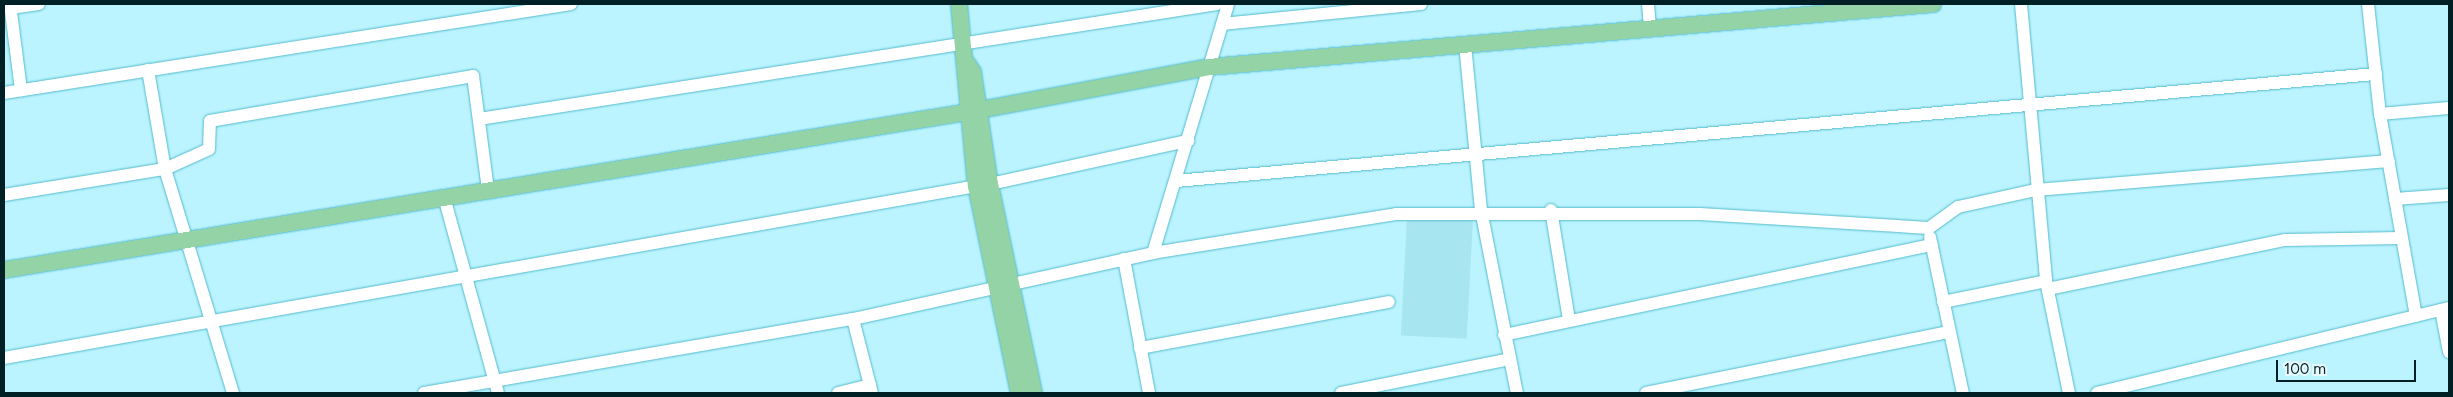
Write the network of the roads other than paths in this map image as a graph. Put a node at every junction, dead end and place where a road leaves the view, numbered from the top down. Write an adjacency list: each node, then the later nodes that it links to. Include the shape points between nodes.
1 (39, 4): 11 (street)
2 (571, 4): 18 (street)
3 (959, 4): 15 (main road)
4 (1217, 4): 15 (street)
5 (1228, 4): 13 (street)
6 (1421, 4): 13 (street)
7 (1648, 4): 14 (street)
8 (1933, 4): 12 (main road)
9 (2022, 4): 22 (street)
10 (2368, 4): 19 (street)
11 (11, 6): 20 (street)
12 (1794, 10): 14 (main road)
13 (1222, 24): 17 (street)
14 (1650, 25): 16 (main road)
15 (964, 41): 24 (main road, via 966,62 973,72); 26 (street)
16 (1465, 44): 17 (main road); 28 (street)
17 (1209, 67): 24 (main road); 27 (street)
18 (148, 70): 20 (street); 30 (street)
19 (2376, 74): 22 (street); 25 (street)
20 (21, 90): 21 (street)
21 (4, 93)
22 (2030, 102): 28 (street); 34 (street)
23 (2449, 108): 25 (street)
24 (973, 110): 32 (main road); 33 (main road)
25 (2380, 114): 29 (street)
26 (479, 119): 30 (street, via 473,76 210,121 209,149); 33 (street)
27 (1188, 141): 31 (street); 32 (street)
28 (1475, 151): 31 (street); 39 (street)
29 (2389, 161): 34 (street); 38 (street)
30 (165, 169): 35 (street); 43 (street)
31 (1176, 181): 45 (street)
32 (983, 185): 48 (street); 50 (main road)
33 (488, 190): 37 (main road)
34 (2036, 190): 41 (street, via 1958,206); 49 (street)
35 (4, 195)
36 (2449, 195): 38 (street)
37 (444, 197): 43 (main road); 48 (street)
38 (2395, 199): 42 (street)
39 (1481, 210): 40 (street); 45 (street, via 1396,214); 59 (street)
40 (1551, 210): 41 (street); 57 (street)
41 (1928, 228): 44 (street)
42 (2400, 238): 49 (street, via 2285,240); 54 (street)
43 (186, 240): 47 (main road); 56 (street)
44 (1932, 245): 52 (street); 57 (street)
45 (1153, 252): 46 (street)
46 (1124, 259): 50 (street); 60 (street)
47 (4, 270)
48 (466, 278): 56 (street); 64 (street)
49 (2047, 285): 52 (street); 76 (street)
50 (1004, 286): 55 (street); 69 (main road); 70 (main road)
51 (1389, 302): 60 (street)
52 (1943, 302): 58 (street)
53 (2445, 309): 54 (street); 61 (street)
54 (2416, 316): 77 (street)
55 (852, 319): 64 (street); 65 (street)
56 (211, 320): 62 (street); 66 (street)
57 (1570, 320): 59 (street)
58 (1950, 332): 74 (street); 75 (street)
59 (1504, 335): 63 (street)
60 (1140, 348): 71 (street)
61 (2449, 352)
62 (4, 358)
63 (1509, 359): 72 (street); 73 (street)
64 (496, 387): 67 (street)
65 (871, 389): 68 (street)
66 (233, 393)
67 (424, 393)
68 (838, 393)
69 (1019, 393)
70 (1034, 393)
71 (1149, 393)
72 (1341, 393)
73 (1517, 393)
74 (1646, 393)
75 (1963, 393)
76 (2069, 393)
77 (2097, 393)

